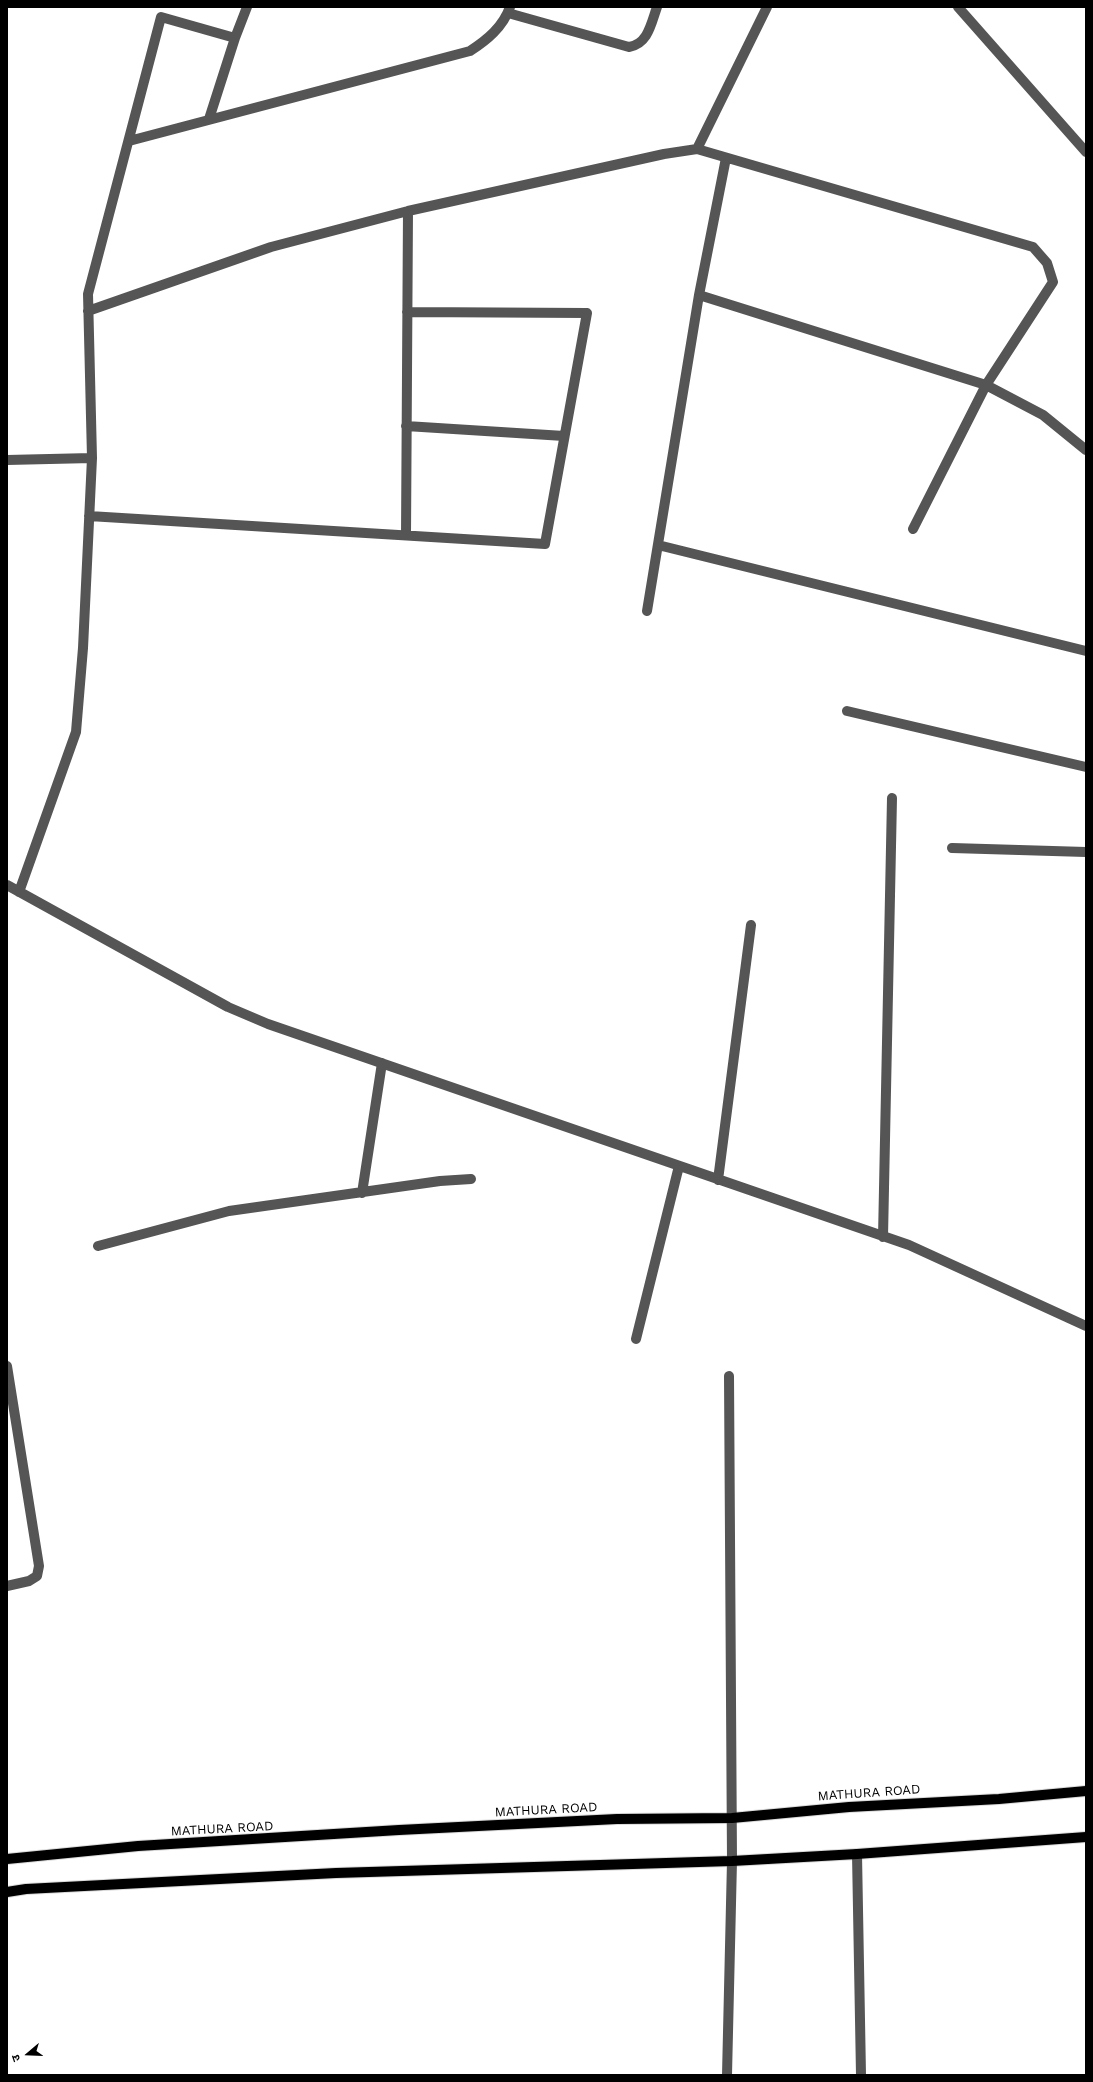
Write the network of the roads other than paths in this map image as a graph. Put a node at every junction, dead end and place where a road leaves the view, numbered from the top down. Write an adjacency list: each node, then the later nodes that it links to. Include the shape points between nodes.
1 (247, 7): 6 (street)
2 (657, 7): 5 (street, via 645,39 636,45 628,46)
3 (767, 7): 9 (street)
4 (958, 7): 10 (street)
5 (509, 10): 7 (street, via 489,39 470,51)
6 (235, 38): 7 (street); 8 (street, via 161,17)
7 (209, 119): 8 (street)
8 (128, 141): 14 (street, via 88,294)
9 (697, 149): 11 (street); 12 (street, via 664,154)
10 (1086, 152)
11 (726, 158): 13 (street); 16 (street, via 1033,247 1047,263 1053,282)
12 (408, 211): 14 (street, via 271,247); 15 (street)
13 (699, 295): 16 (street); 25 (street)
14 (88, 311): 20 (street)
15 (408, 312): 17 (street); 18 (street, via 587,313)
16 (986, 385): 19 (street, via 1043,415); 23 (street)
17 (406, 426): 18 (street); 24 (street)
18 (564, 436): 24 (street, via 545,544)
19 (1086, 450)
20 (92, 458): 21 (street); 22 (street)
21 (7, 460)
22 (89, 516): 24 (street); 34 (street, via 76,732)
23 (913, 529)
24 (406, 535)
25 (658, 545): 26 (street); 27 (street)
26 (646, 611)
27 (1086, 651)
28 (847, 711): 29 (street)
29 (1086, 767)
30 (892, 798): 41 (street)
31 (952, 848): 32 (street)
32 (1086, 852)
33 (7, 885): 34 (street)
34 (19, 892): 36 (street, via 228,1007 268,1024)
35 (751, 925): 39 (street)
36 (382, 1063): 37 (street); 40 (street)
37 (679, 1166): 39 (street); 44 (street)
38 (471, 1179): 40 (street)
39 (718, 1180): 41 (street)
40 (362, 1193): 42 (street, via 229,1211)
41 (883, 1237): 43 (street, via 909,1245)
42 (98, 1246)
43 (1086, 1326)
44 (636, 1339)
45 (7, 1366): 47 (street, via 39,1566 37,1576 29,1581)
46 (729, 1376): 49 (street)
47 (7, 1586)
48 (1086, 1791): 49 (main road, MATHURA ROAD, via 999,1799 849,1807)
49 (732, 1818): 52 (main road, MATHURA ROAD, via 617,1819 398,1830 138,1846); 53 (street)
50 (1086, 1836): 51 (main road)
51 (857, 1854): 53 (main road); 56 (street)
52 (7, 1859)
53 (732, 1861): 54 (main road, via 336,1873); 55 (street)
54 (7, 1892)
55 (727, 2075)
56 (861, 2075)

